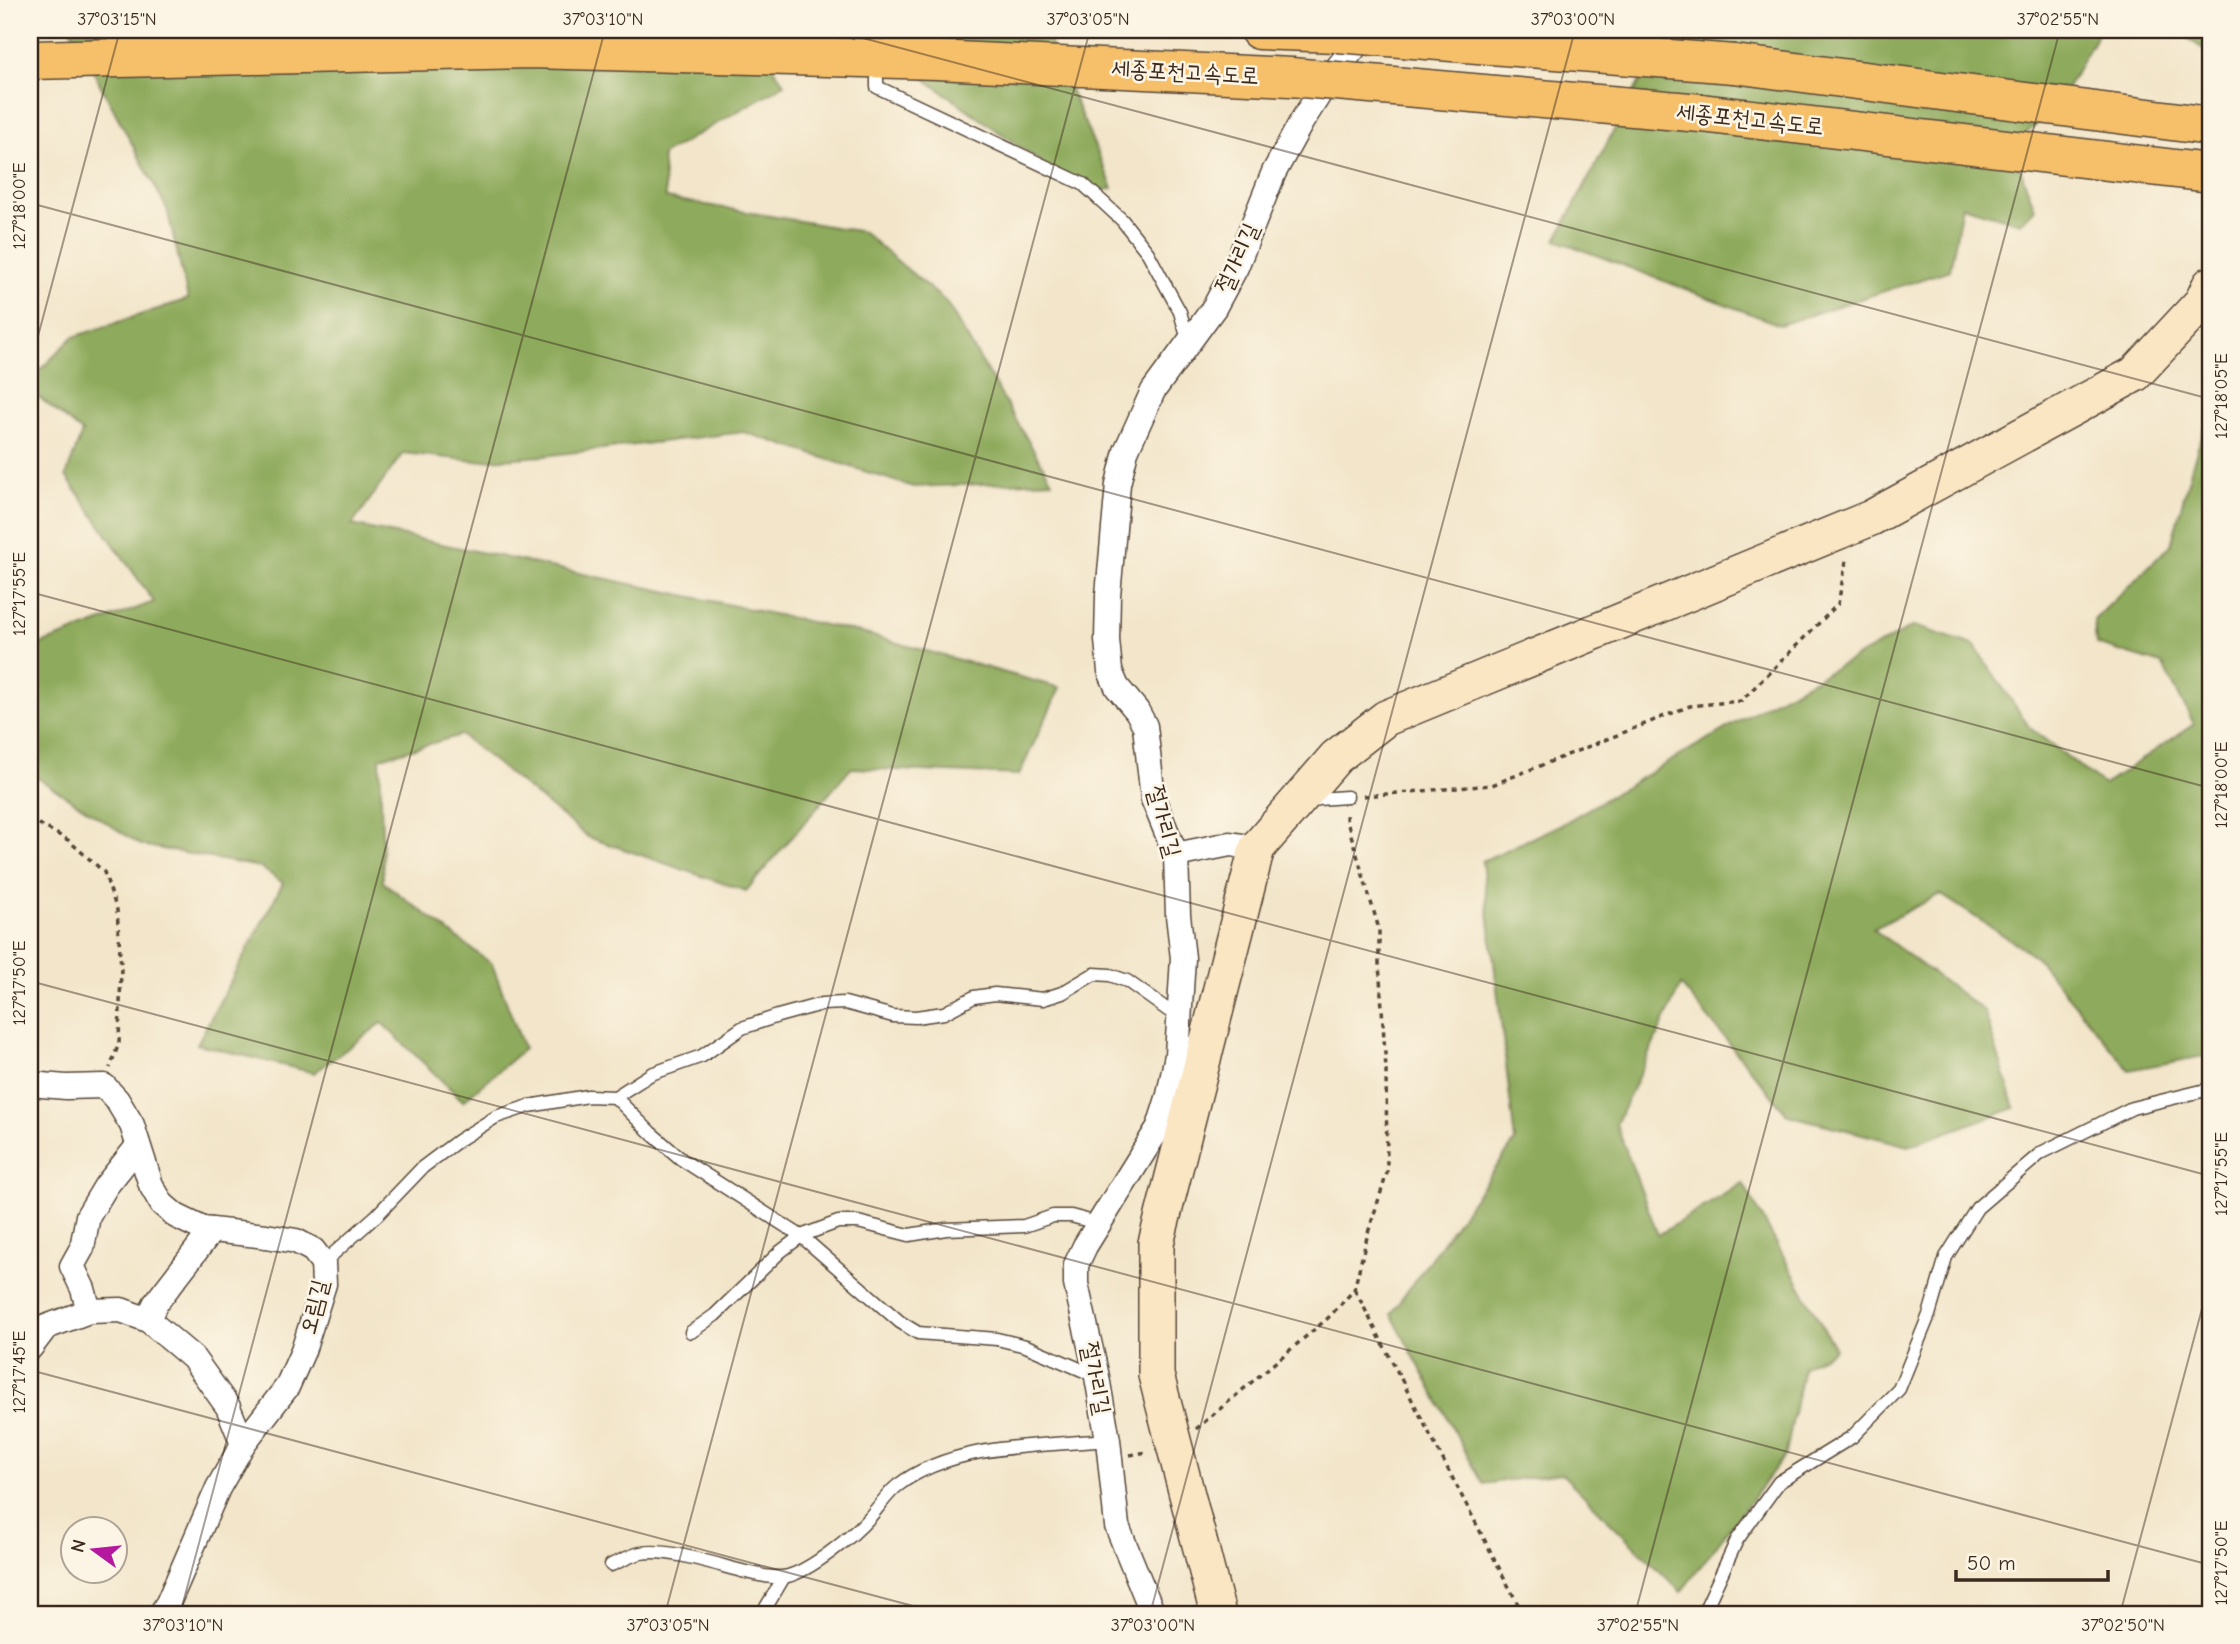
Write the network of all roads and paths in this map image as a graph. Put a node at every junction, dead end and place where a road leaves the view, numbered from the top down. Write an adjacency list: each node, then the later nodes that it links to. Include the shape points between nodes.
1 (1259, 30): 2 (highway, 세종포천고속도로)
2 (1353, 31): 5 (highway, 세종포천고속도로, bridge, via 1734,64); 8 (street, 절가리길, via 1274,172 1236,267)
3 (30, 60): 6 (highway, 세종포천고속도로, bridge, via 544,49 936,60 1291,77 1701,113)
4 (877, 79): 8 (lane, via 877,87 1083,184 1122,220 1148,253 1180,312)
5 (2210, 126)
6 (2210, 173)
7 (2210, 285): 9 (street, via 2202,302 2135,374)
8 (1189, 344): 14 (street, 절가리길, via 1153,391 1126,451 1118,484 1108,595 1110,671 1145,726 1153,799)
9 (1846, 529): 10 (path, via 1848,559 1838,604 1741,701 1690,706 1492,785); 11 (street, via 1385,718 1336,757)
10 (1347, 797): 11 (lane, via 1318,799); 25 (path, via 1346,818 1379,929 1386,1069 1387,1173)
11 (1287, 814): 13 (street)
12 (30, 819): 17 (path, via 68,840 104,872 117,910 119,1043)
13 (1258, 848): 14 (street, via 1230,844); 32 (street, via 1156,1243 1156,1375)
14 (1176, 855): 15 (street, 절가리길, via 1183,958)
15 (1179, 1018): 19 (lane, via 1127,982 1094,974 1043,999 995,994 974,997 944,1013 916,1017 845,1003 822,1004 743,1028 702,1056 650,1074); 21 (street, 절가리길, via 1177,1055 1158,1128)
16 (30, 1084): 17 (street)
17 (104, 1086): 20 (street, 오림길, via 132,1125)
18 (2210, 1089): 41 (lane, via 2133,1108 2041,1153 1977,1208 1946,1258 1899,1389 1852,1437 1780,1482 1737,1540)
19 (615, 1097): 23 (lane, via 681,1159); 24 (lane, via 541,1104 495,1117 423,1167)
20 (138, 1146): 22 (street, 오림길, via 162,1204 176,1216); 26 (street, via 88,1216 82,1248 72,1266)
21 (1097, 1223): 23 (lane, via 1054,1216 1024,1226 909,1235 858,1222 838,1222); 30 (street, 절가리길, via 1076,1265 1076,1284)
22 (212, 1230): 24 (street, 오림길, via 296,1241 313,1250); 27 (street, via 155,1304)
23 (801, 1236): 28 (lane); 30 (lane, via 919,1333 1026,1346)
24 (323, 1263): 31 (street, 오림길, via 324,1284 303,1351 287,1387)
25 (1354, 1290): 32 (path, via 1328,1318); 40 (path)
26 (89, 1311): 27 (street, via 121,1310); 29 (street, via 46,1326)
27 (148, 1320): 31 (street, via 193,1358 228,1407)
28 (691, 1332)
29 (30, 1348)
30 (1097, 1377): 33 (street, 절가리길)
31 (243, 1444): 36 (street, 오림길)
32 (1174, 1448): 33 (path); 39 (street)
33 (1109, 1449): 35 (lane, via 986,1451 958,1456 896,1486 848,1539 798,1573); 38 (street, 절가리길, via 1117,1526)
34 (611, 1565): 35 (lane, via 640,1553 666,1553)
35 (784, 1577): 37 (lane)
36 (161, 1614)
37 (762, 1614)
38 (1153, 1614)
39 (1218, 1614)
40 (1523, 1614)
41 (1703, 1614)

